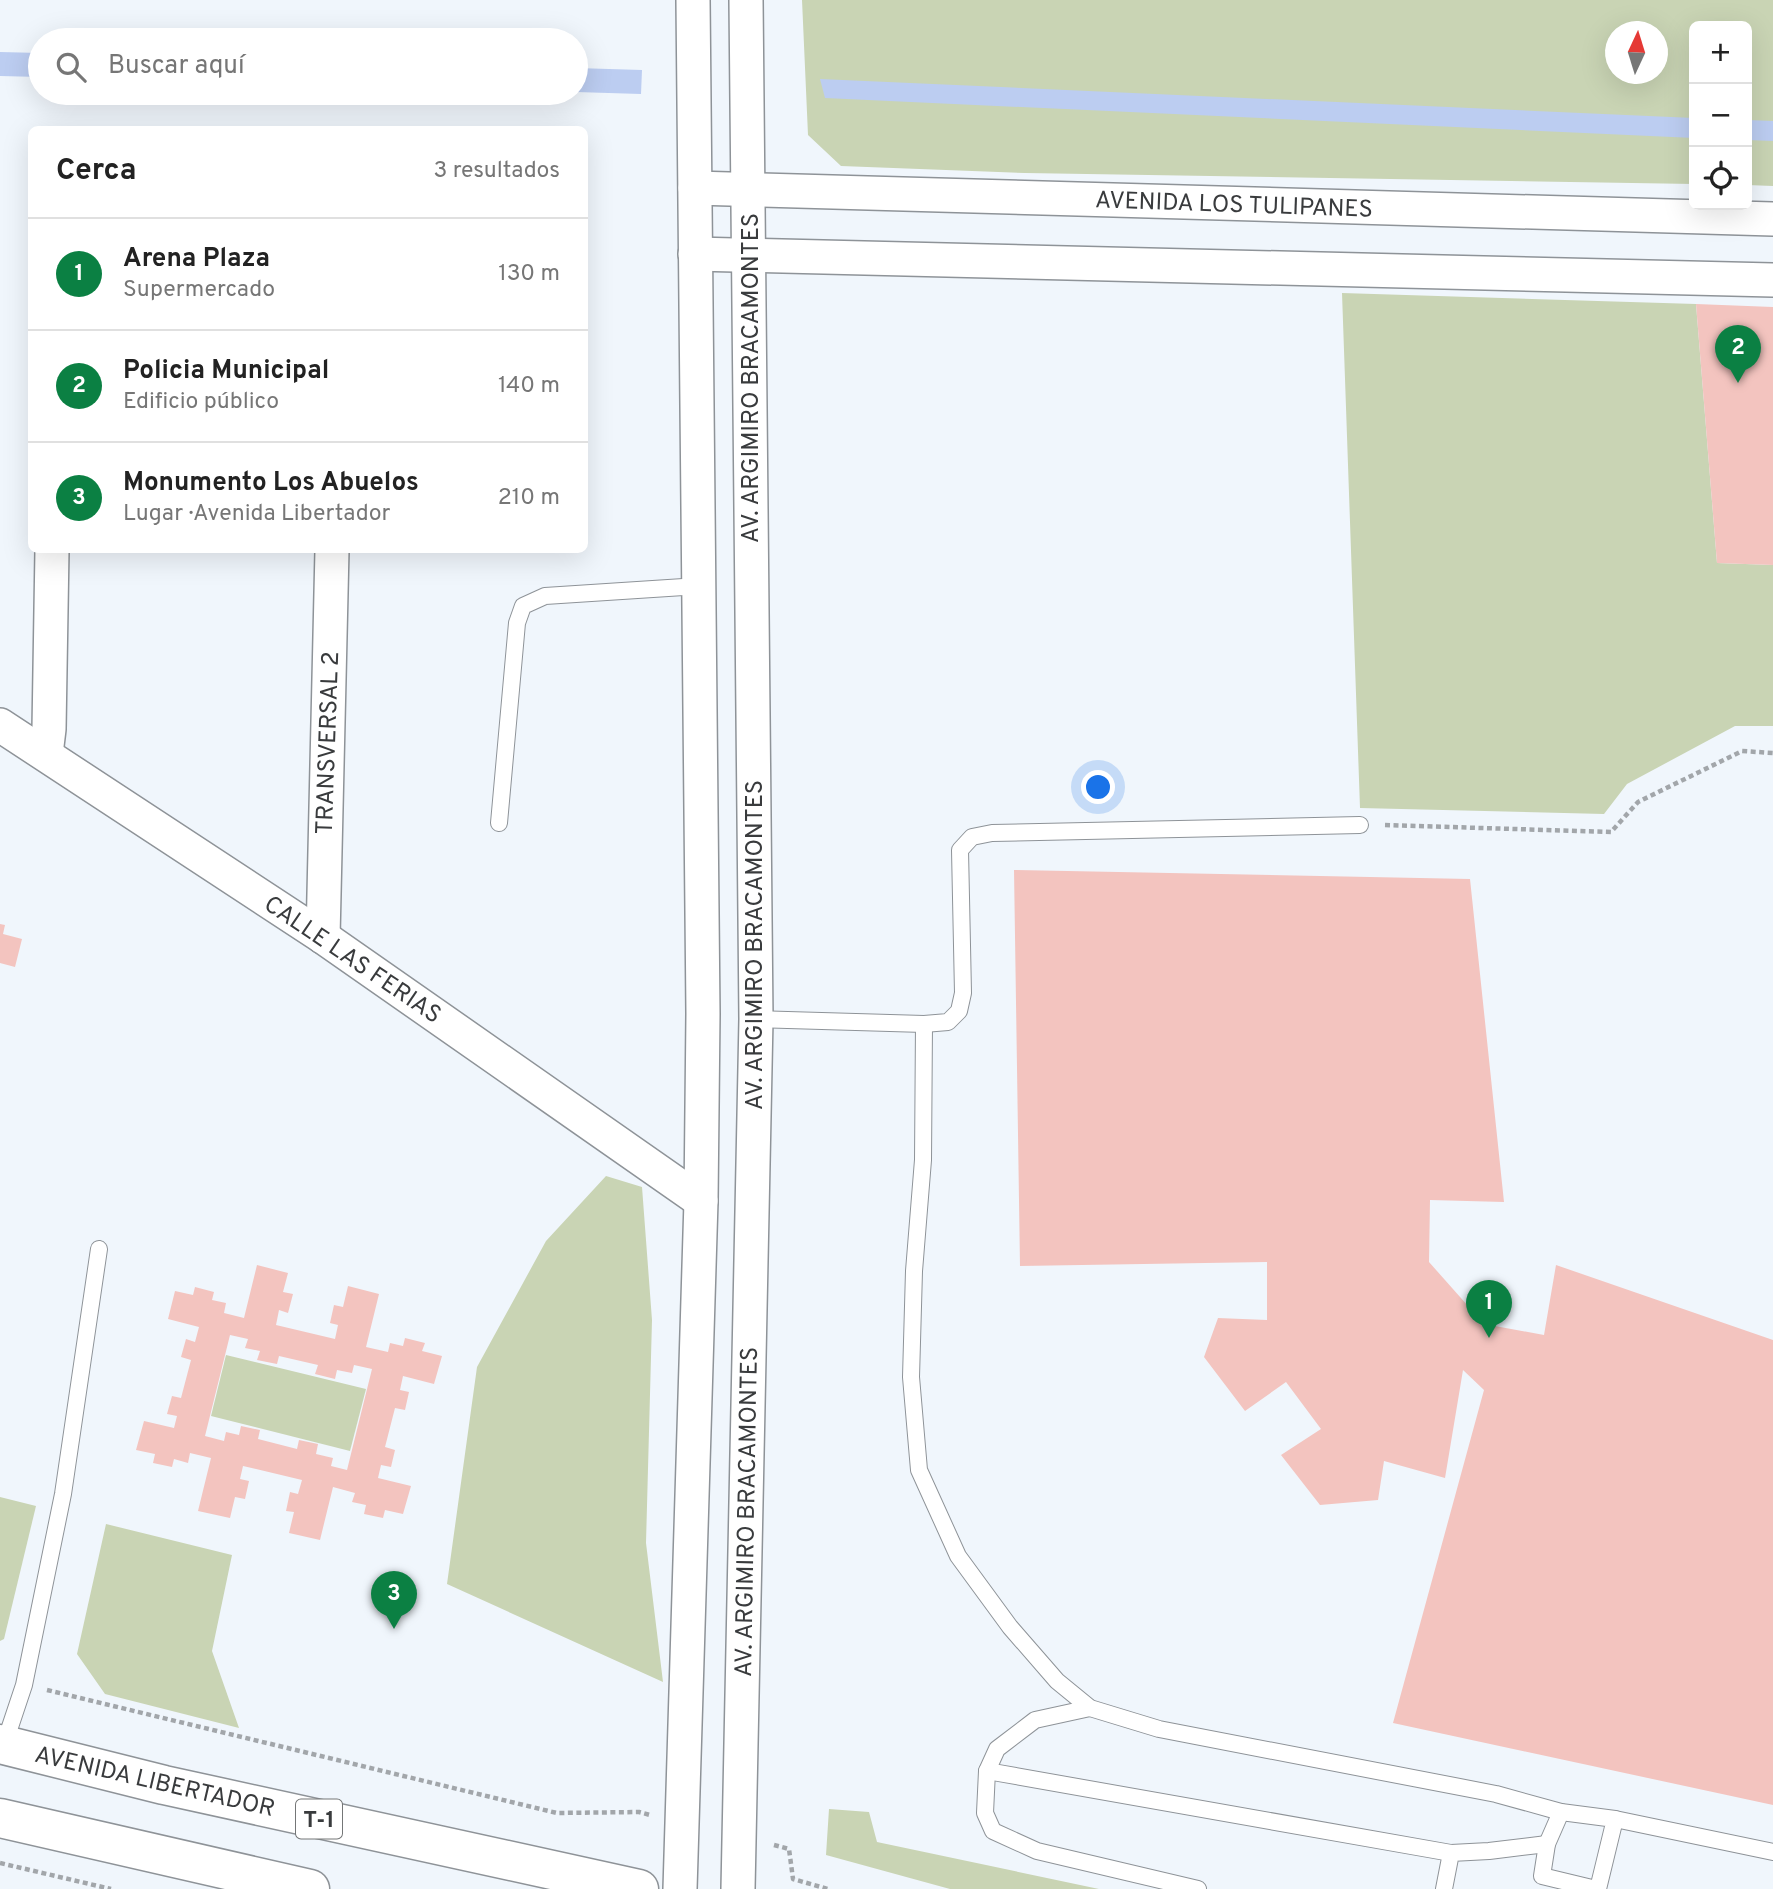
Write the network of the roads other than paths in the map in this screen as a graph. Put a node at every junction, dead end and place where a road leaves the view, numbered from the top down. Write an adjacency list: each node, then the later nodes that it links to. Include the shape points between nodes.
1 (693, 0): 3 (street)
2 (746, 0): 4 (street, AV. ARGIMIRO BRACAMONTES)
3 (695, 188): 4 (street, AVENIDA LOS TULIPANES); 6 (street)
4 (748, 191): 5 (street, AVENIDA LOS TULIPANES); 7 (street, AV. ARGIMIRO BRACAMONTES)
5 (1773, 219)
6 (695, 254): 7 (street); 11 (street)
7 (749, 257): 8 (street); 17 (street, AV. ARGIMIRO BRACAMONTES)
8 (1773, 280)
9 (52, 553): 13 (street)
10 (332, 553): 16 (street, TRANSVERSAL 2)
11 (699, 586): 14 (lane, via 545,596 523,606 517,623); 19 (street)
12 (0, 725): 13 (street, CALLE LAS FERIAS)
13 (46, 754): 16 (street, CALLE LAS FERIAS)
14 (499, 822)
15 (1360, 825): 18 (lane, via 972,837 960,849 959,1011 948,1022)
16 (323, 937): 19 (street, CALLE LAS FERIAS)
17 (756, 1019): 18 (lane); 35 (street, AV. ARGIMIRO BRACAMONTES)
18 (924, 1024): 21 (lane, via 923,1160 911,1377 919,1470 965,1566 1057,1681)
19 (701, 1201): 34 (street)
20 (99, 1250): 22 (lane, via 62,1494 24,1685)
21 (1090, 1708): 23 (lane, via 1035,1720 997,1749); 24 (lane, via 1159,1729 1496,1794)
22 (2, 1745): 33 (main road, AVENIDA LIBERTADOR / T-1)
23 (987, 1771): 29 (lane); 36 (lane, via 985,1813 993,1831 1037,1852)
24 (1561, 1812): 26 (lane); 27 (lane)
25 (0, 1818): 30 (main road)
26 (1615, 1819): 28 (lane); 38 (lane)
27 (1547, 1844): 29 (lane); 31 (lane)
28 (1773, 1852)
29 (1451, 1853): 37 (lane)
30 (203, 1878): 32 (main road)
31 (1540, 1883): 38 (lane)
32 (310, 1889)
33 (639, 1889)
34 (680, 1889)
35 (738, 1889)
36 (1198, 1889)
37 (1444, 1889)
38 (1597, 1889)

